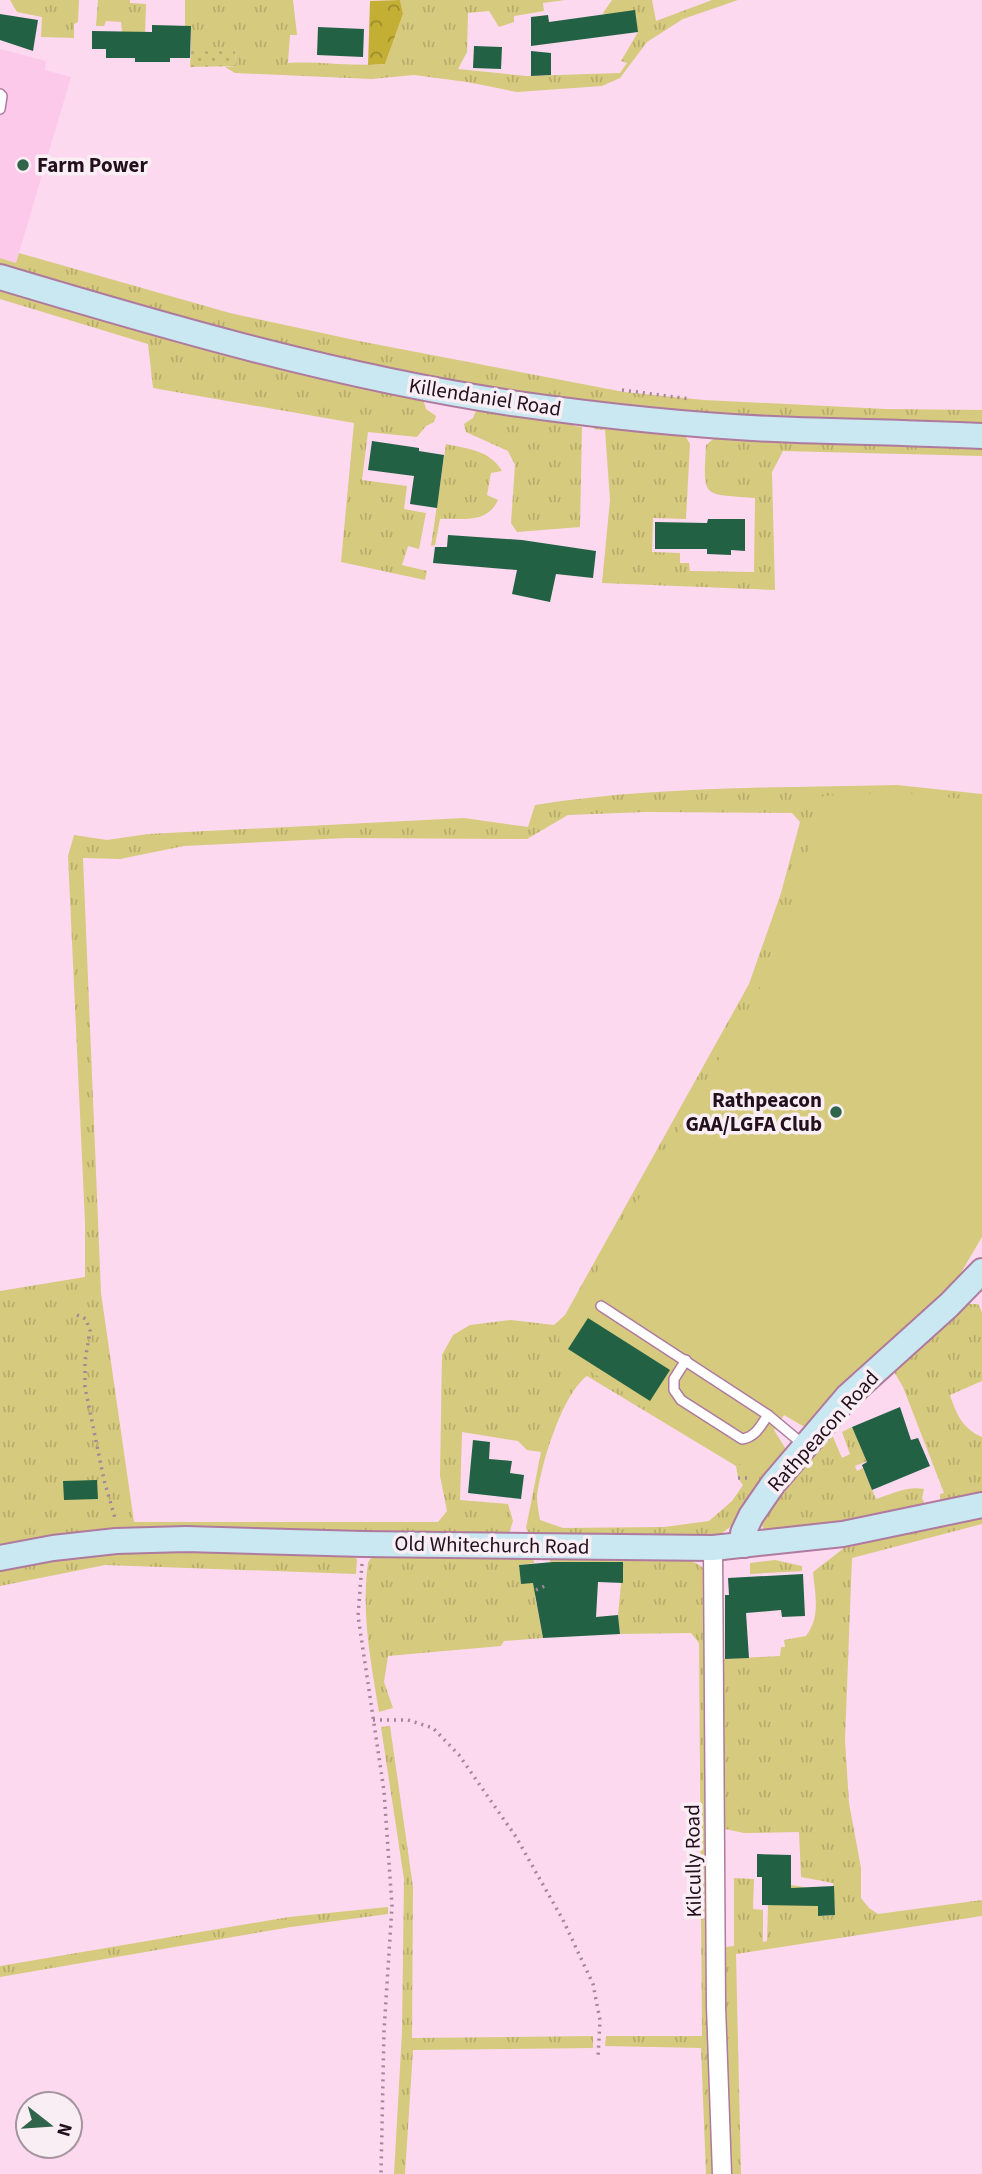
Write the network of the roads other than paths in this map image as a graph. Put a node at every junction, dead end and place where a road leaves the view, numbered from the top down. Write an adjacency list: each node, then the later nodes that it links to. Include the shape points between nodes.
1 (0, 94): 2 (lane)
2 (0, 109)
3 (0, 276): 4 (street, Killendaniel Road, via 198,335 458,394 666,421)
4 (982, 436)
5 (982, 1271): 9 (street, Rathpeacon Road, via 864,1380)
6 (601, 1306): 7 (lane)
7 (686, 1360): 8 (lane); 8 (lane, via 674,1379 681,1400 742,1439 756,1433)
8 (768, 1415): 9 (lane)
9 (806, 1446): 11 (street, Rathpeacon Road, via 751,1516 743,1533)
10 (982, 1505): 11 (street, Old Whitechurch Road, via 843,1534)
11 (744, 1545): 12 (street, Old Whitechurch Road)
12 (713, 1548): 13 (street, Old Whitechurch Road, via 186,1539 116,1541); 14 (street, Kilcully Road, via 716,2006)
13 (0, 1558)
14 (722, 2174)

